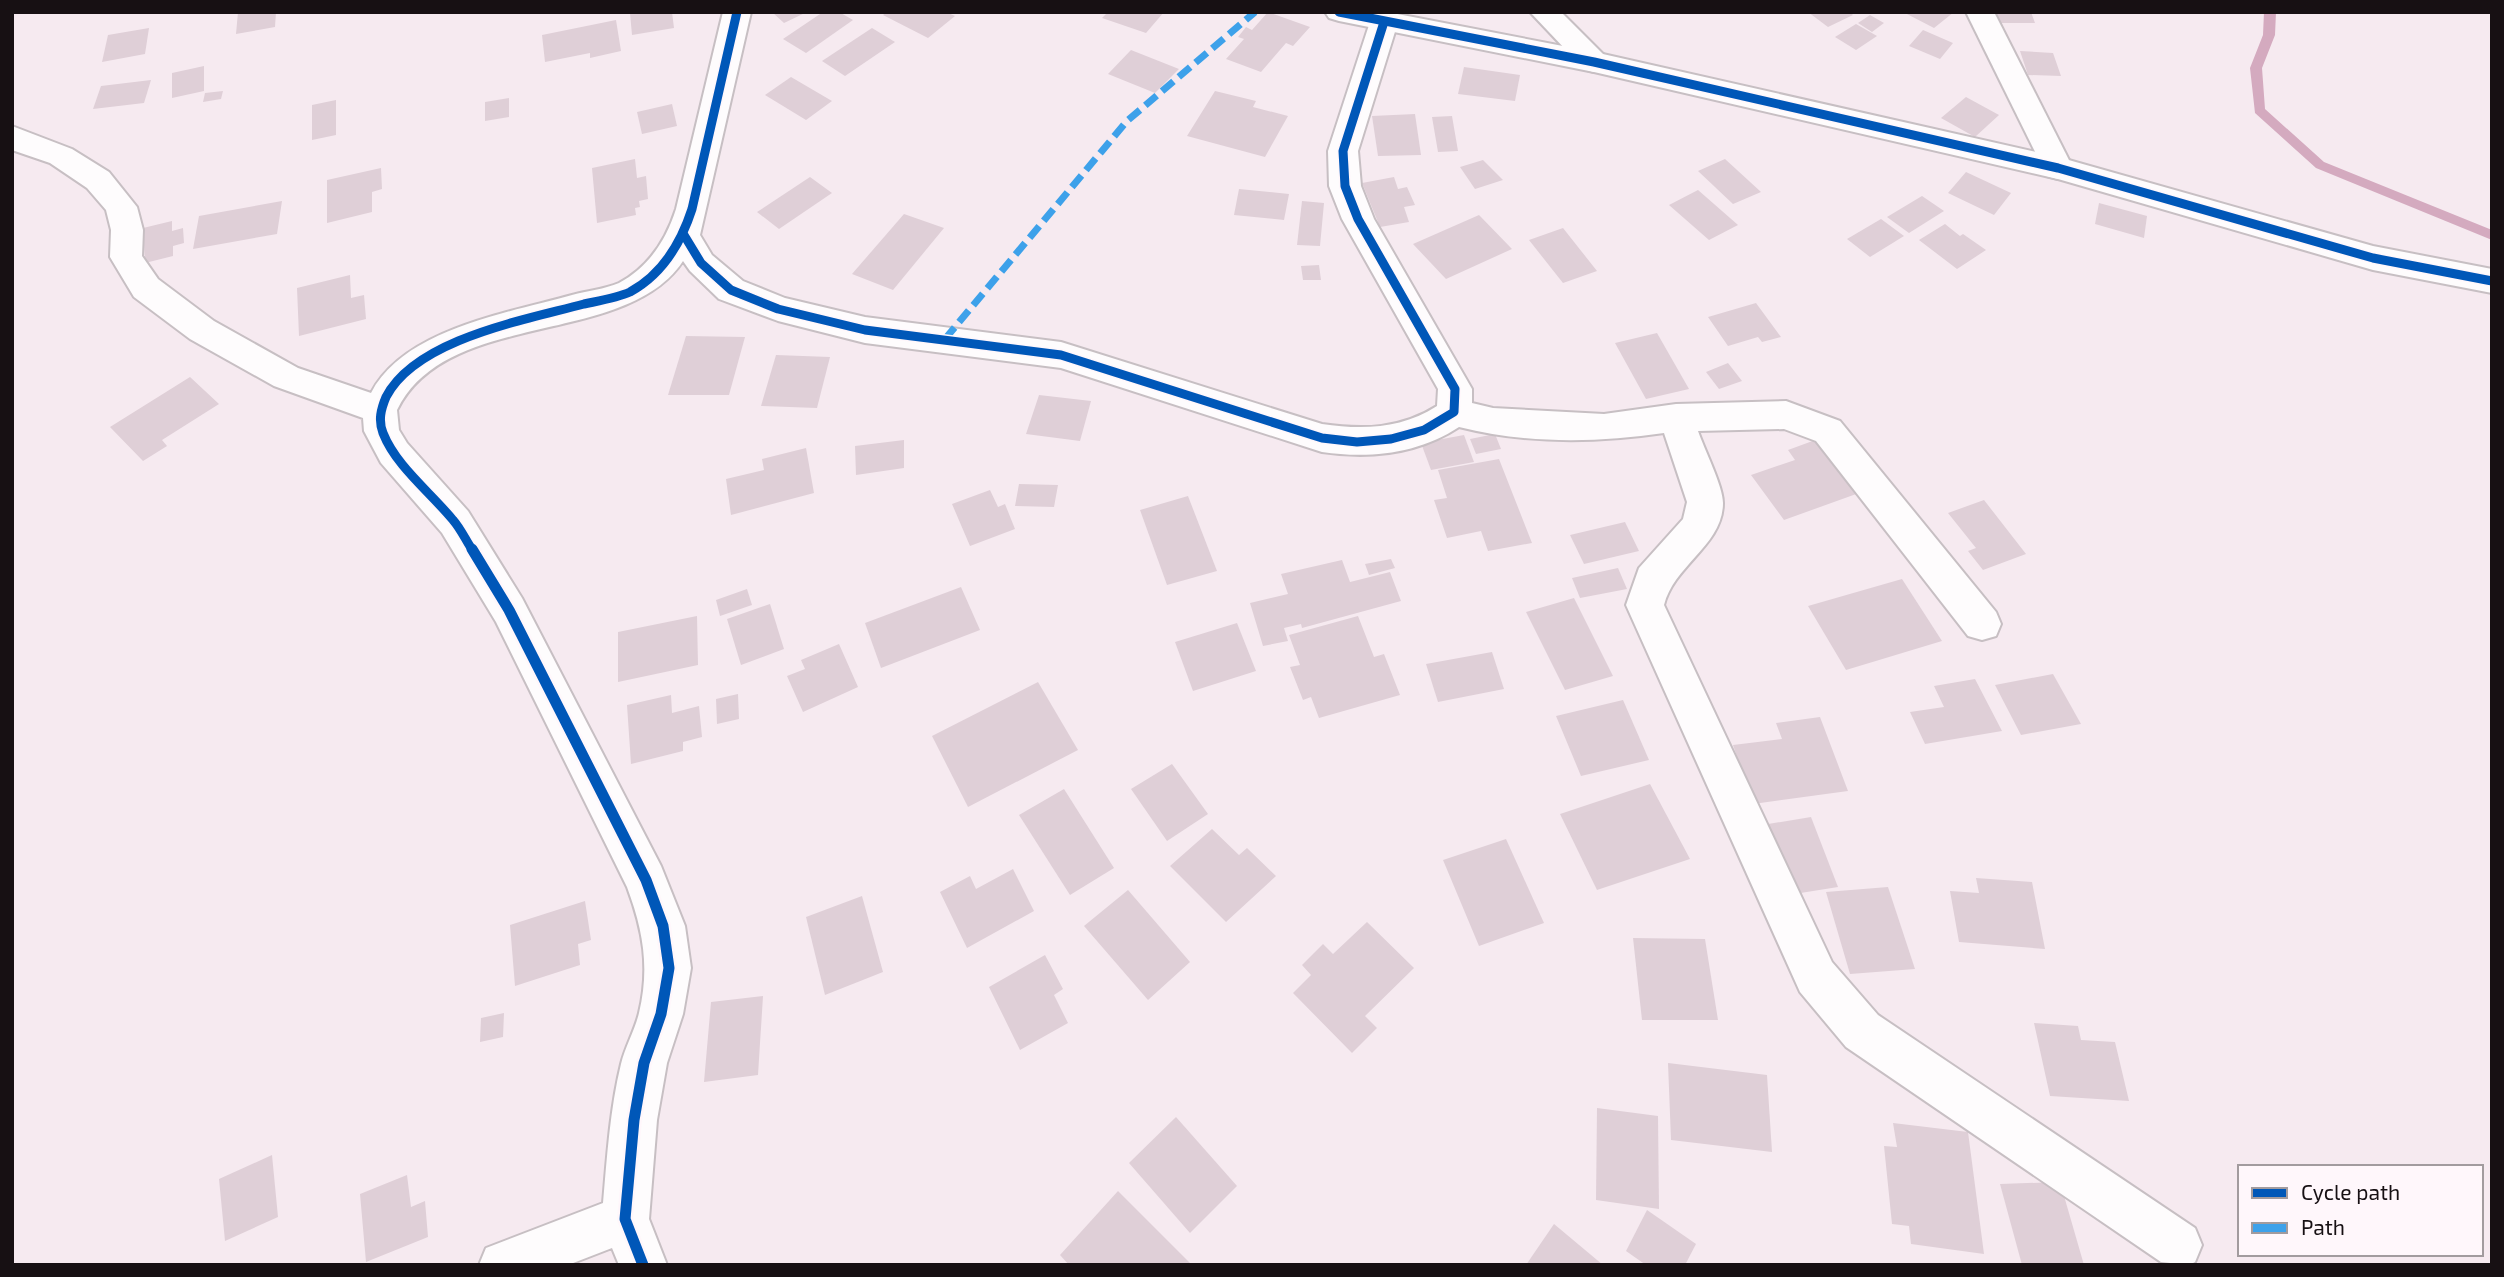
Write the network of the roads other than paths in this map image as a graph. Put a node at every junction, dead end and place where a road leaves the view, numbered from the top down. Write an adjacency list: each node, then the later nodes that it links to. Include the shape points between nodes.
1 (737, 12): 9 (street)
2 (1339, 12): 5 (street)
3 (1544, 12): 6 (street)
4 (1980, 12): 8 (street)
5 (1384, 22): 6 (street); 12 (street, via 1343,150 1345,186 1358,219 1455,389)
6 (1594, 62): 8 (street)
7 (12, 136): 11 (street, via 61,156 98,180 121,207 127,230 126,257 146,288 202,330 286,377)
8 (2058, 168): 10 (street, via 2373,258)
9 (684, 235): 11 (street, via 664,265 629,292 483,332 407,369); 12 (street, via 701,263 731,290 778,309 865,330 1061,355 1322,438 1351,443 1398,438 1433,428)
10 (2492, 281)
11 (380, 410): 15 (street, via 382,431 394,453 455,522 509,610 646,880 663,926 669,968 634,1119)
12 (1454, 412): 13 (street, via 1493,422 1604,428)
13 (1676, 418): 14 (street, via 1786,415 1828,431); 16 (street, via 1705,502 1700,524 1652,579 1645,605 1816,977 1862,1031)
14 (1982, 624)
15 (625, 1219): 17 (street); 18 (street)
16 (2178, 1245)
17 (503, 1265)
18 (643, 1265)

